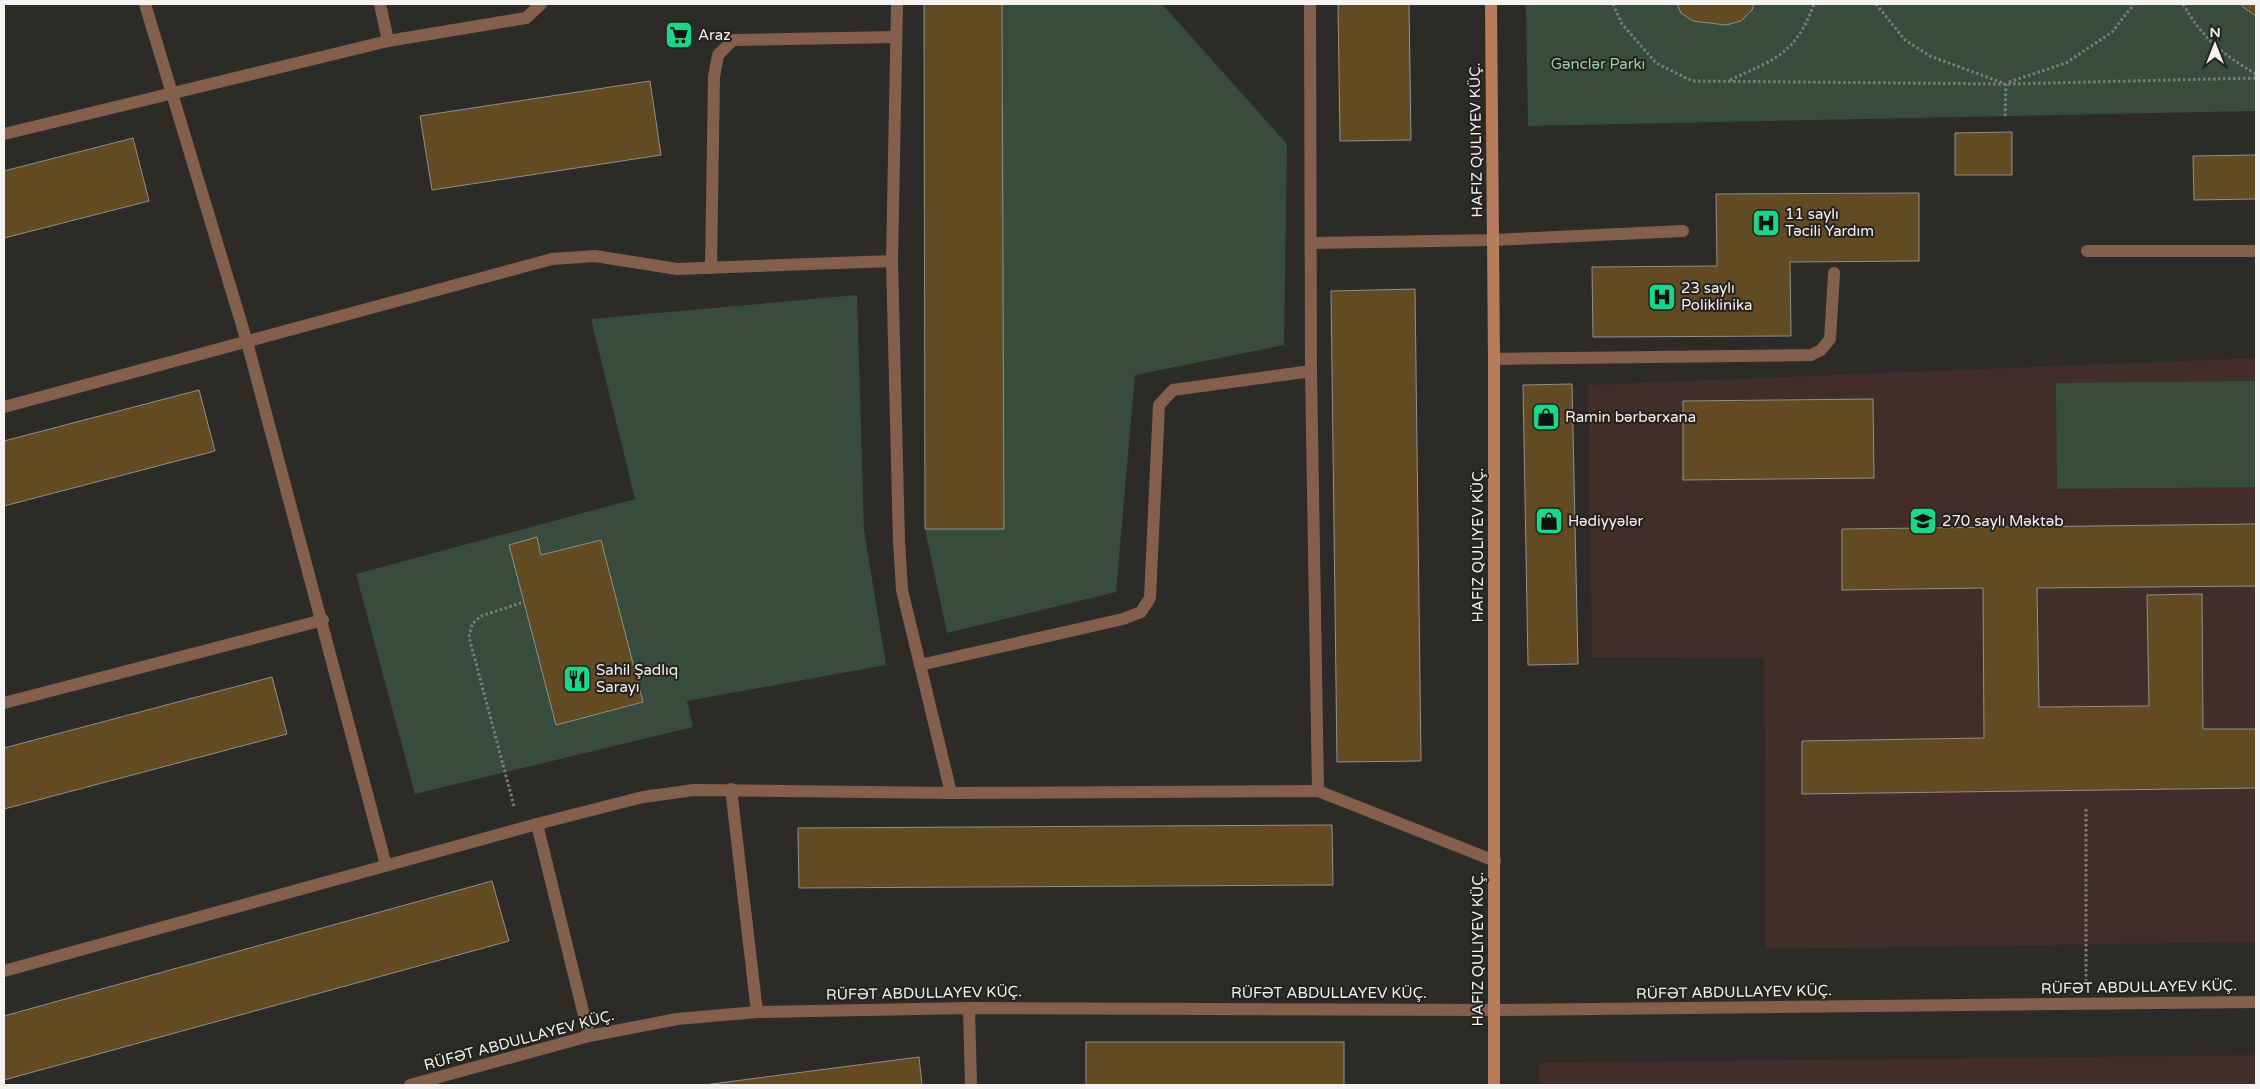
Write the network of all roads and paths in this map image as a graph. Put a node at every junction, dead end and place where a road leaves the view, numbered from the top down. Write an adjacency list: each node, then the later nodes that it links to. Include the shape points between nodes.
1 (145, 4): 18 (street)
2 (380, 4): 13 (street)
3 (541, 4): 13 (street, via 526,18)
4 (897, 4): 12 (street)
5 (1310, 4): 23 (street)
6 (1490, 4): 22 (street, HAFIZ QULIYEV KÜÇ.)
7 (1613, 4): 16 (path, via 1622,24 1656,63 1692,81)
8 (1814, 4): 16 (path, via 1793,46 1771,61)
9 (1876, 4): 17 (path, via 1905,40 1930,56)
10 (2134, 4): 17 (path, via 2112,32 2066,63)
11 (2183, 4): 14 (path, via 2195,26 2226,56)
12 (896, 37): 26 (street); 27 (street, via 733,40 718,55 714,77)
13 (388, 41): 18 (street)
14 (2256, 74)
15 (2256, 78): 17 (path)
16 (1727, 81): 17 (path)
17 (2006, 84): 19 (path)
18 (172, 92): 20 (street); 29 (street)
19 (2005, 116)
20 (4, 134)
21 (1683, 231): 22 (street)
22 (1494, 240): 23 (street); 30 (street, HAFIZ QULIYEV KÜÇ.)
23 (1312, 243): 31 (street)
24 (2087, 251): 25 (street)
25 (2256, 251)
26 (892, 261): 27 (street); 35 (street, via 902,590)
27 (711, 268): 29 (street, via 677,269 595,256 552,259)
28 (1834, 273): 30 (street, via 1830,339 1821,350 1811,355)
29 (247, 342): 32 (street); 34 (street)
30 (1494, 359): 43 (street, HAFIZ QULIYEV KÜÇ.)
31 (1311, 371): 35 (street, via 1173,390 1159,405 1150,598 1140,612 1123,619); 38 (street)
32 (4, 407)
33 (524, 602): 42 (path, via 481,616 472,624 469,637)
34 (322, 620): 36 (street); 44 (street)
35 (920, 665): 39 (street)
36 (4, 703)
37 (731, 789): 39 (street); 41 (street, via 643,796); 50 (street)
38 (1318, 791): 39 (street); 43 (street)
39 (951, 792)
40 (2086, 809): 47 (path)
41 (537, 824): 42 (street); 51 (street)
42 (520, 828): 44 (street)
43 (1495, 861): 49 (street, HAFIZ QULIYEV KÜÇ.)
44 (386, 865): 45 (street)
45 (4, 971)
46 (2256, 1002): 47 (street, RÜFƏT ABDULLAYEV KÜÇ.)
47 (2086, 1004): 49 (street, RÜFƏT ABDULLAYEV KÜÇ.)
48 (969, 1008): 49 (street, RÜFƏT ABDULLAYEV KÜÇ.); 50 (street, RÜFƏT ABDULLAYEV KÜÇ.); 54 (street)
49 (1494, 1010): 55 (street, HAFIZ QULIYEV KÜÇ.)
50 (757, 1012): 51 (street, RÜFƏT ABDULLAYEV KÜÇ., via 677,1019)
51 (589, 1036): 52 (street, RÜFƏT ABDULLAYEV KÜÇ.)
52 (448, 1080): 53 (street, RÜFƏT ABDULLAYEV KÜÇ.)
53 (410, 1085)
54 (971, 1085)
55 (1494, 1085)

